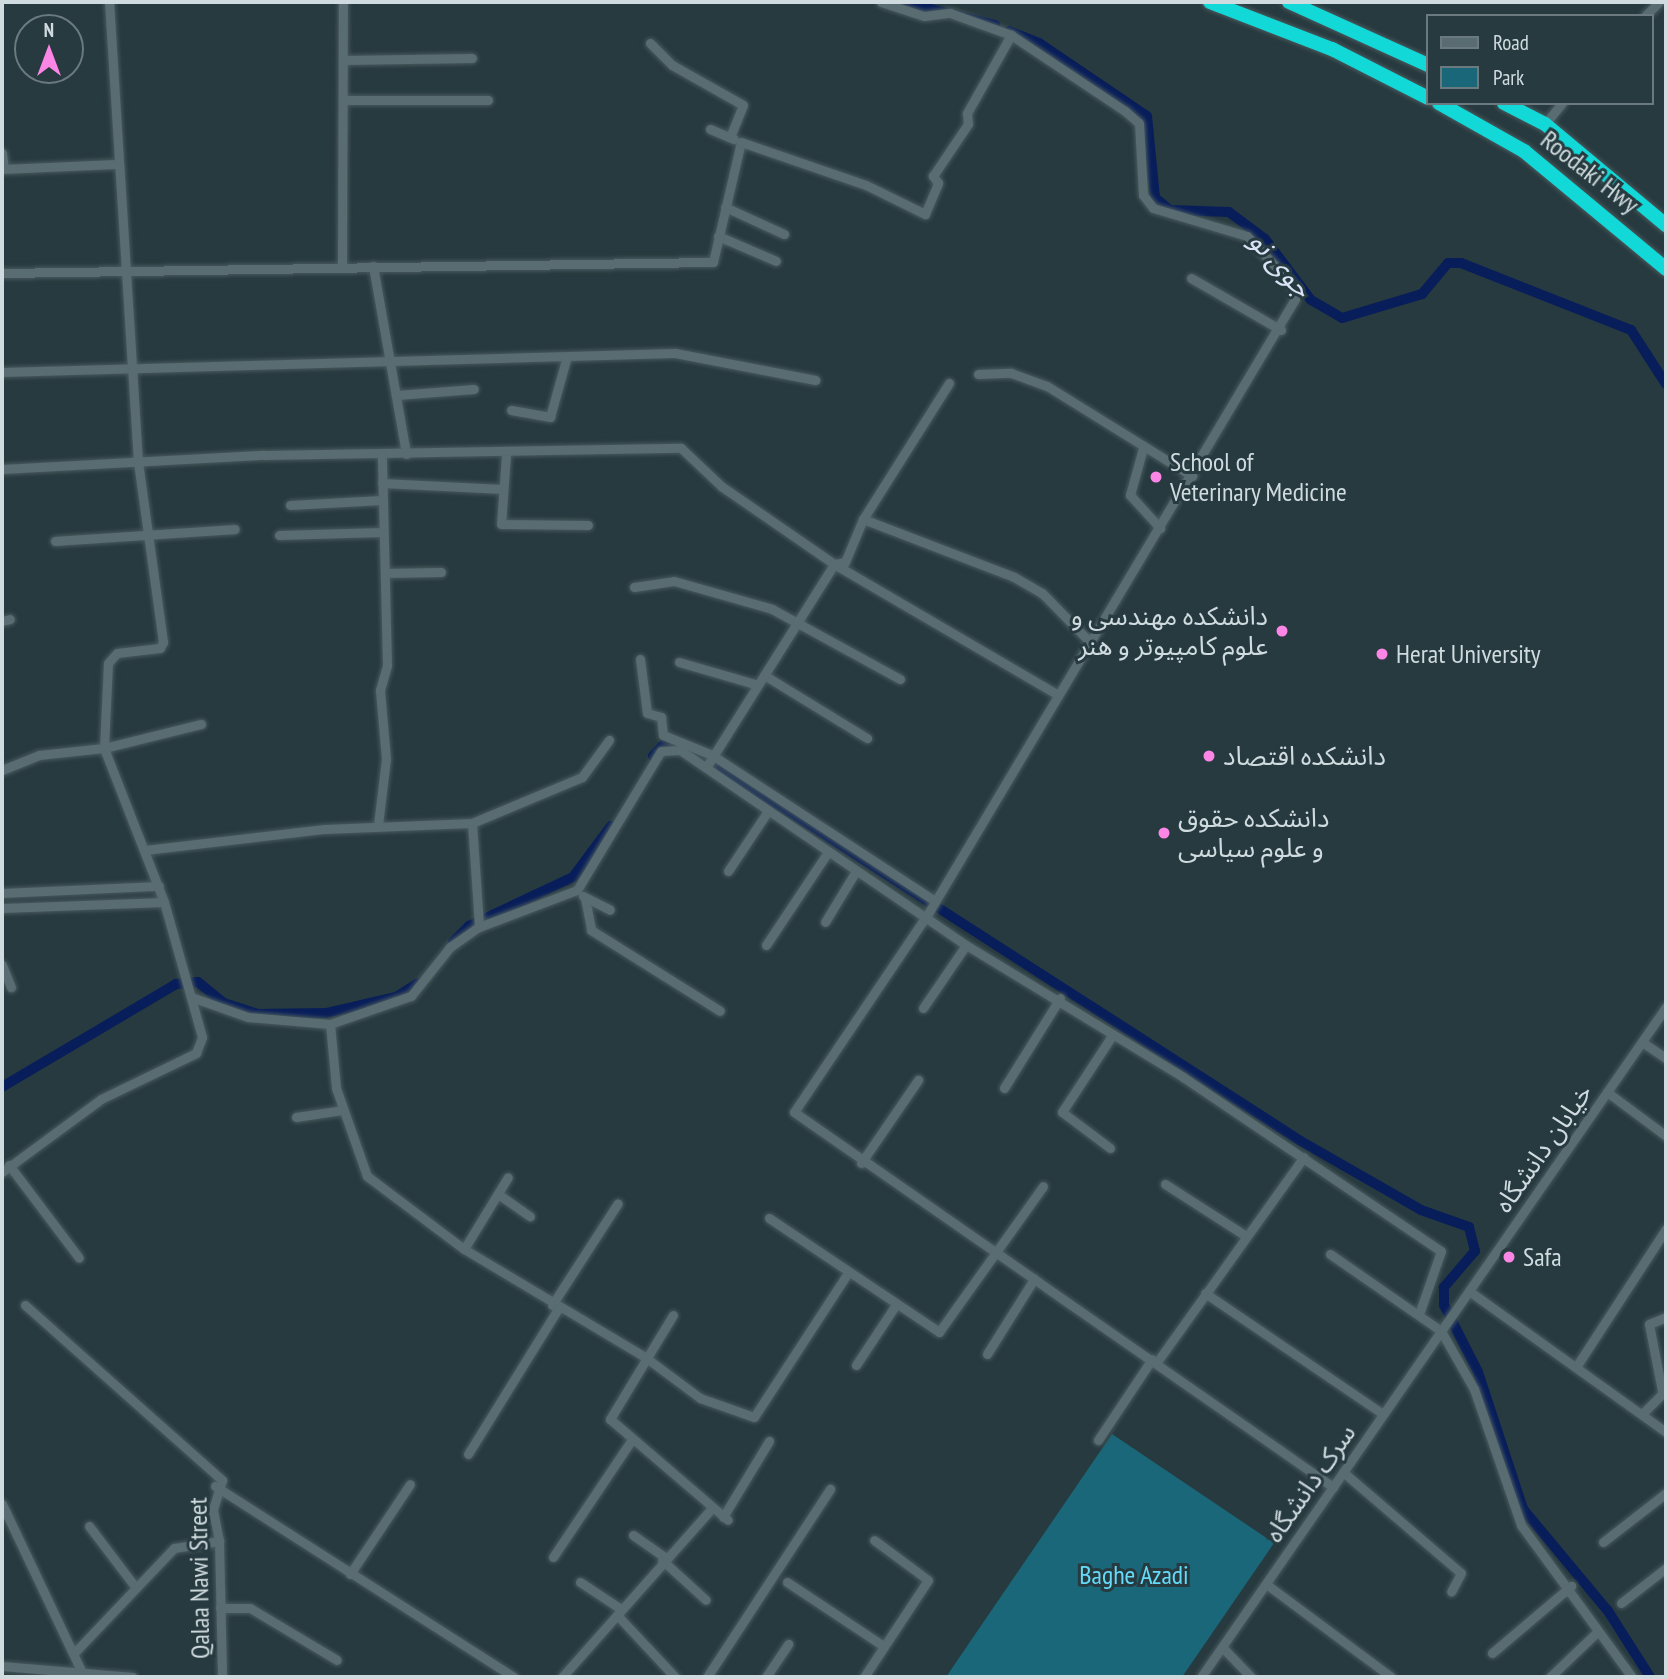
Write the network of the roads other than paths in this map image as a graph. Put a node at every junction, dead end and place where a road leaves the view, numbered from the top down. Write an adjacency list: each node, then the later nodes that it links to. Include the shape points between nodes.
1 (109, 2): 22 (street)
2 (343, 2): 9 (street)
3 (881, 2): 6 (street, via 924,16 950,13)
4 (1210, 2): 11 (highway, via 1320,44)
5 (1289, 2): 10 (highway)
6 (1011, 35): 20 (street, via 967,113 968,124 933,176 938,183 925,214 866,185); 35 (street, via 1139,122 1143,195 1153,208 1225,228 1264,250 1293,285 1295,299)
7 (650, 43): 19 (street, via 672,65 743,105)
8 (471, 58): 9 (street)
9 (345, 60): 12 (street)
10 (1426, 64)
11 (1426, 97)
12 (347, 100): 13 (street); 29 (street)
13 (488, 100)
14 (1443, 105): 31 (highway, Roodaki Hwy, via 1524,150)
15 (1508, 105): 17 (highway, Roodaki Hwy)
16 (1560, 105): 17 (street)
17 (1545, 124): 25 (highway, Roodaki Hwy)
18 (710, 130): 19 (street)
19 (730, 137): 20 (street)
20 (741, 142): 24 (street)
21 (2, 153): 23 (street)
22 (116, 164): 23 (street); 32 (street)
23 (3, 169)
24 (725, 207): 26 (street); 27 (street)
25 (1666, 225)
26 (784, 234)
27 (718, 236): 28 (street); 30 (street, via 713,262)
28 (776, 261)
29 (342, 267): 30 (street); 32 (street)
30 (373, 267): 37 (street)
31 (1666, 269)
32 (122, 270): 33 (street); 38 (street)
33 (3, 273)
34 (1191, 278): 35 (street)
35 (1281, 330): 52 (street)
36 (567, 356): 37 (street); 41 (street, via 675,353); 45 (street, via 550,417)
37 (392, 359): 38 (street); 44 (street)
38 (131, 369): 39 (street); 50 (street)
39 (2, 372)
40 (978, 374): 46 (street, via 1011,373 1046,386)
41 (815, 380)
42 (949, 383): 57 (street)
43 (474, 388): 44 (street)
44 (397, 395): 47 (street)
45 (511, 410)
46 (1143, 448): 52 (street); 59 (street, via 1130,495)
47 (406, 454): 48 (street); 49 (street)
48 (382, 455): 50 (street); 53 (street)
49 (506, 455): 54 (street); 65 (street, via 681,448 721,486)
50 (138, 462): 51 (street); 63 (street)
51 (2, 469)
52 (1192, 476): 59 (street)
53 (382, 483): 54 (street); 55 (street)
54 (503, 489): 58 (street, via 501,524)
55 (382, 500): 56 (street); 61 (street)
56 (290, 505)
57 (863, 519): 65 (street, via 845,562); 70 (street, via 1014,577 1042,593)
58 (588, 525)
59 (1160, 527): 70 (street)
60 (235, 529): 63 (street)
61 (382, 532): 62 (street); 67 (street)
62 (279, 535)
63 (150, 538): 64 (street); 80 (street, via 163,646 117,653 108,663)
64 (55, 541)
65 (834, 564): 69 (street); 76 (street)
66 (441, 572): 67 (street)
67 (385, 573): 85 (street, via 387,665 380,690 386,759)
68 (634, 587): 69 (street, via 677,582)
69 (799, 621): 73 (street); 74 (street)
70 (1090, 642): 76 (street)
71 (640, 659): 81 (street, via 647,715 661,717 663,735)
72 (679, 662): 75 (street)
73 (764, 675): 75 (street); 78 (street)
74 (900, 679)
75 (758, 685): 81 (street)
76 (1058, 695): 94 (street)
77 (201, 724): 80 (street)
78 (867, 738)
79 (609, 740): 84 (street, via 582,777)
80 (104, 748): 82 (street, via 39,755); 86 (street)
81 (709, 761): 83 (street); 91 (street, via 680,750 661,751); 94 (street)
82 (2, 770)
83 (768, 811): 87 (street); 88 (street)
84 (471, 823): 85 (street); 100 (street)
85 (378, 825): 86 (street)
86 (145, 850): 90 (street)
87 (828, 852): 89 (street); 101 (street)
88 (728, 871)
89 (856, 871): 98 (street); 99 (street)
90 (159, 886): 92 (street); 95 (street)
91 (577, 890): 93 (street); 100 (street)
92 (2, 893)
93 (585, 898): 97 (street); 109 (street, via 591,930)
94 (936, 901): 98 (street)
95 (164, 902): 96 (street); 105 (street)
96 (2, 908)
97 (610, 910)
98 (928, 914): 102 (street); 122 (street, via 795,1102 801,1121)
99 (825, 922)
100 (479, 923): 110 (street, via 450,947 411,996)
101 (766, 945)
102 (966, 945): 106 (street); 108 (street)
103 (2, 965): 104 (street)
104 (10, 986)
105 (194, 998): 110 (street, via 248,1017); 123 (street, via 202,1037 196,1053 100,1099)
106 (1059, 998): 111 (street); 115 (street)
107 (1666, 1007): 112 (street, خیابان دانشگاه)
108 (923, 1008)
109 (720, 1011)
110 (330, 1024): 117 (street)
111 (1113, 1034): 120 (street, via 1062,1112); 121 (street)
112 (1642, 1042): 113 (street); 116 (street, خیابان دانشگاه)
113 (1666, 1058)
114 (918, 1080): 122 (street)
115 (1004, 1088)
116 (1608, 1092): 119 (street); 139 (street, خیابان دانشگاه)
117 (343, 1110): 118 (street); 133 (street, via 367,1176)
118 (296, 1118)
119 (1666, 1136)
120 (1110, 1148)
121 (1304, 1157): 132 (street); 145 (street, via 1441,1251)
122 (861, 1163): 134 (street)
123 (6, 1168): 136 (street)
124 (508, 1178): 127 (street)
125 (1165, 1184): 132 (street)
126 (1043, 1186): 134 (street)
127 (499, 1194): 129 (street); 133 (street)
128 (618, 1203): 143 (street)
129 (530, 1216)
130 (769, 1217): 137 (street)
131 (1665, 1235): 153 (street)
132 (1246, 1236): 140 (street)
133 (464, 1250): 143 (street)
134 (996, 1254): 138 (street); 142 (street, via 939,1332)
135 (1330, 1254): 145 (street)
136 (79, 1258)
137 (848, 1273): 142 (street); 150 (street, via 754,1417 700,1398)
138 (1034, 1279): 149 (street); 151 (street)
139 (1469, 1291): 144 (street, خیابان دانشگاه); 153 (street)
140 (1205, 1293): 151 (street); 155 (street)
141 (25, 1305): 163 (street)
142 (895, 1306): 152 (street)
143 (555, 1307): 150 (street); 161 (street)
144 (1455, 1313): 148 (street, سرک دانشگاه)
145 (1419, 1314): 148 (street)
146 (673, 1315): 150 (street)
147 (1666, 1317): 154 (street, via 1649,1324)
148 (1444, 1327): 155 (street, سرک دانشگاه); 183 (street, via 1474,1389 1521,1525)
149 (987, 1354)
150 (645, 1357): 159 (street, via 610,1419)
151 (1154, 1361): 158 (street); 165 (street)
152 (856, 1365)
153 (1576, 1367): 156 (street)
154 (1664, 1391): 156 (street)
155 (1383, 1414): 162 (street, سرک دانشگاه)
156 (1642, 1414): 157 (street)
157 (1666, 1432)
158 (1098, 1440)
159 (631, 1441): 169 (street); 175 (street)
160 (769, 1441): 169 (street, via 726,1518)
161 (468, 1454)
162 (1343, 1472): 165 (street, سرک دانشگاه); 184 (street, via 1461,1573)
163 (219, 1483): 173 (street, Qalaa Nawi Street); 178 (street)
164 (410, 1484): 178 (street)
165 (1333, 1487): 182 (street, سرک دانشگاه)
166 (830, 1489): 203 (street)
167 (1666, 1493): 174 (street)
168 (2, 1504): 193 (street)
169 (712, 1508): 176 (street)
170 (89, 1526): 181 (street)
171 (633, 1535): 176 (street)
172 (874, 1540): 191 (street, via 928,1580)
173 (219, 1541): 181 (street, via 182,1544); 187 (street, Qalaa Nawi Street)
174 (1603, 1542)
175 (553, 1557)
176 (663, 1558): 185 (street); 188 (street)
177 (1664, 1573): 186 (street)
178 (350, 1574): 200 (street)
179 (787, 1582): 191 (street)
180 (580, 1583): 188 (street)
181 (133, 1584): 193 (street)
182 (1266, 1584): 192 (street, سرک دانشگاه); 208 (street)
183 (1571, 1586): 189 (street); 194 (street)
184 (1451, 1592)
185 (706, 1600)
186 (1621, 1603)
187 (220, 1608): 195 (street, via 250,1608); 199 (street, Qalaa Nawi Street)
188 (619, 1612): 201 (street); 202 (street)
189 (1596, 1633): 209 (street); 210 (street)
190 (788, 1644): 204 (street)
191 (882, 1645): 205 (street)
192 (1222, 1647): 206 (street, سرک دانشگاه); 207 (street)
193 (76, 1651): 197 (street)
194 (1492, 1653)
195 (337, 1660)
196 (2, 1666): 197 (street)
197 (81, 1670): 198 (street)
198 (133, 1677)
199 (222, 1677)
200 (514, 1677)
201 (562, 1677)
202 (675, 1677)
203 (707, 1677)
204 (766, 1677)
205 (864, 1677)
206 (1201, 1677)
207 (1251, 1677)
208 (1391, 1677)
209 (1550, 1677)
210 (1632, 1677)

